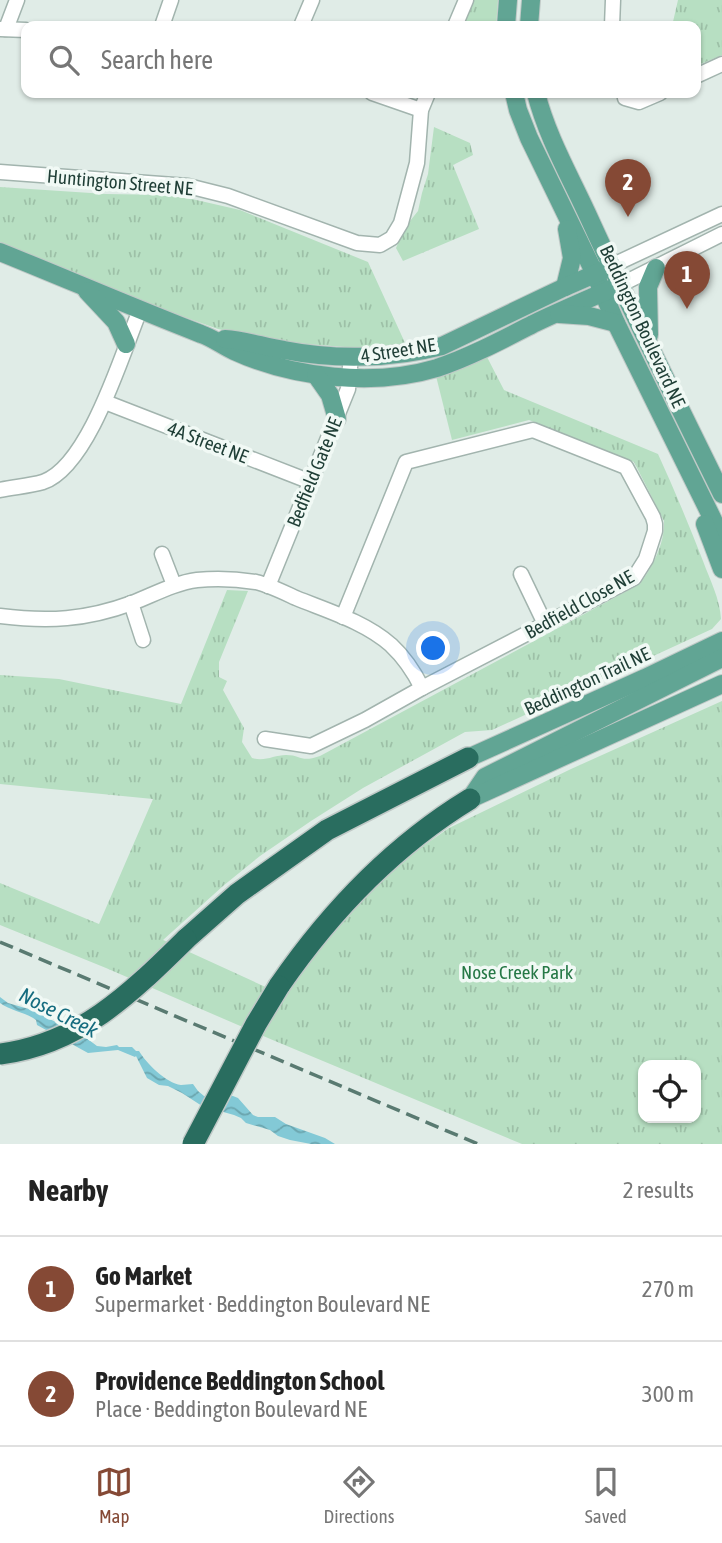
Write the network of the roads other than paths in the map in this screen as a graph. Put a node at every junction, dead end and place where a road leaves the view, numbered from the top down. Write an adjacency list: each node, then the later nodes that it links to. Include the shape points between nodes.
1 (18, 0): 14 (street)
2 (171, 0): 8 (street)
3 (312, 0): 9 (street)
4 (466, 0): 10 (street)
5 (508, 0): 11 (main road)
6 (531, 0): 12 (main road)
7 (613, 0): 13 (street)
8 (164, 21)
9 (303, 21)
10 (457, 21)
11 (506, 21)
12 (529, 21)
13 (612, 21)
14 (3, 29): 15 (street)
15 (21, 30)
16 (722, 64): 17 (street)
17 (701, 74)
18 (386, 98): 24 (street)
19 (426, 98): 24 (street)
20 (515, 98): 26 (main road, Beddington Boulevard NE)
21 (537, 98): 31 (main road, Beddington Boulevard NE)
22 (628, 98): 23 (street, via 639,102)
23 (648, 98)
24 (421, 110): 25 (street, Huntington Street NE, via 417,163 401,223 392,238 380,245 357,243 188,186)
25 (0, 172)
26 (564, 212): 31 (main road, Beddington Boulevard NE); 34 (main road, via 572,258)
27 (722, 214): 31 (street)
28 (722, 234): 30 (street)
29 (0, 252): 32 (main road, 4 Street NE)
30 (656, 268): 33 (street); 41 (main road, via 648,287)
31 (603, 270): 33 (main road, Beddington Boulevard NE); 34 (main road, 4 Street NE); 35 (main road, Beddington Boulevard NE)
32 (79, 284): 36 (main road, 4 Street NE); 40 (main road, via 116,322)
33 (620, 285): 35 (main road, 4 Street NE); 41 (main road, Beddington Boulevard NE)
34 (565, 287): 42 (main road, 4 Street NE, via 442,346 420,352)
35 (603, 293): 37 (main road, 4 Street NE); 38 (main road, Beddington Boulevard NE)
36 (140, 310): 39 (main road, 4 Street NE); 40 (street)
37 (556, 313): 38 (main road); 44 (main road, 4 Street NE, via 435,368 376,378)
38 (616, 323): 47 (main road, Beddington Boulevard NE)
39 (214, 339): 42 (main road, 4 Street NE); 43 (main road, 4 Street NE, via 264,362)
40 (126, 344): 45 (street)
41 (649, 345): 50 (main road, Beddington Boulevard NE)
42 (351, 356): 44 (street, Bedfield Gate NE)
43 (316, 374): 44 (main road, 4 Street NE); 46 (main road, via 330,395)
44 (350, 377): 46 (street, Bedfield Gate NE)
45 (104, 402): 48 (street, 4A Street NE); 49 (street, via 65,466 45,481)
46 (337, 419): 48 (street, Bedfield Gate NE)
47 (691, 474): 51 (main road, Beddington Boulevard NE); 53 (main road)
48 (311, 482): 56 (street, Bedfield Gate NE)
49 (0, 490)
50 (722, 494)
51 (722, 538)
52 (162, 554): 55 (street)
53 (722, 569)
54 (521, 574): 60 (street)
55 (174, 585): 56 (street, via 226,579); 57 (street)
56 (268, 586): 59 (street)
57 (131, 603): 58 (street, via 66,620); 61 (street)
58 (0, 616)
59 (343, 617): 60 (street, Bedfield Close NE, via 406,462 533,430 626,467 655,524 646,559 634,578); 65 (street, via 388,643 413,670)
60 (545, 624): 65 (street, Bedfield Close NE)
61 (142, 640)
62 (722, 641): 67 (main road, Beddington Trail NE)
63 (722, 658): 68 (main road, via 485,777)
64 (722, 684): 68 (main road)
65 (422, 688): 66 (street, Bedfield Close NE, via 311,746)
66 (265, 739)
67 (468, 758): 69 (highway, bridge, via 327,830 237,894 136,988 85,1025 35,1047)
68 (470, 799): 70 (highway, bridge, via 387,861 316,936 256,1024)
69 (0, 1054)
70 (193, 1144)

